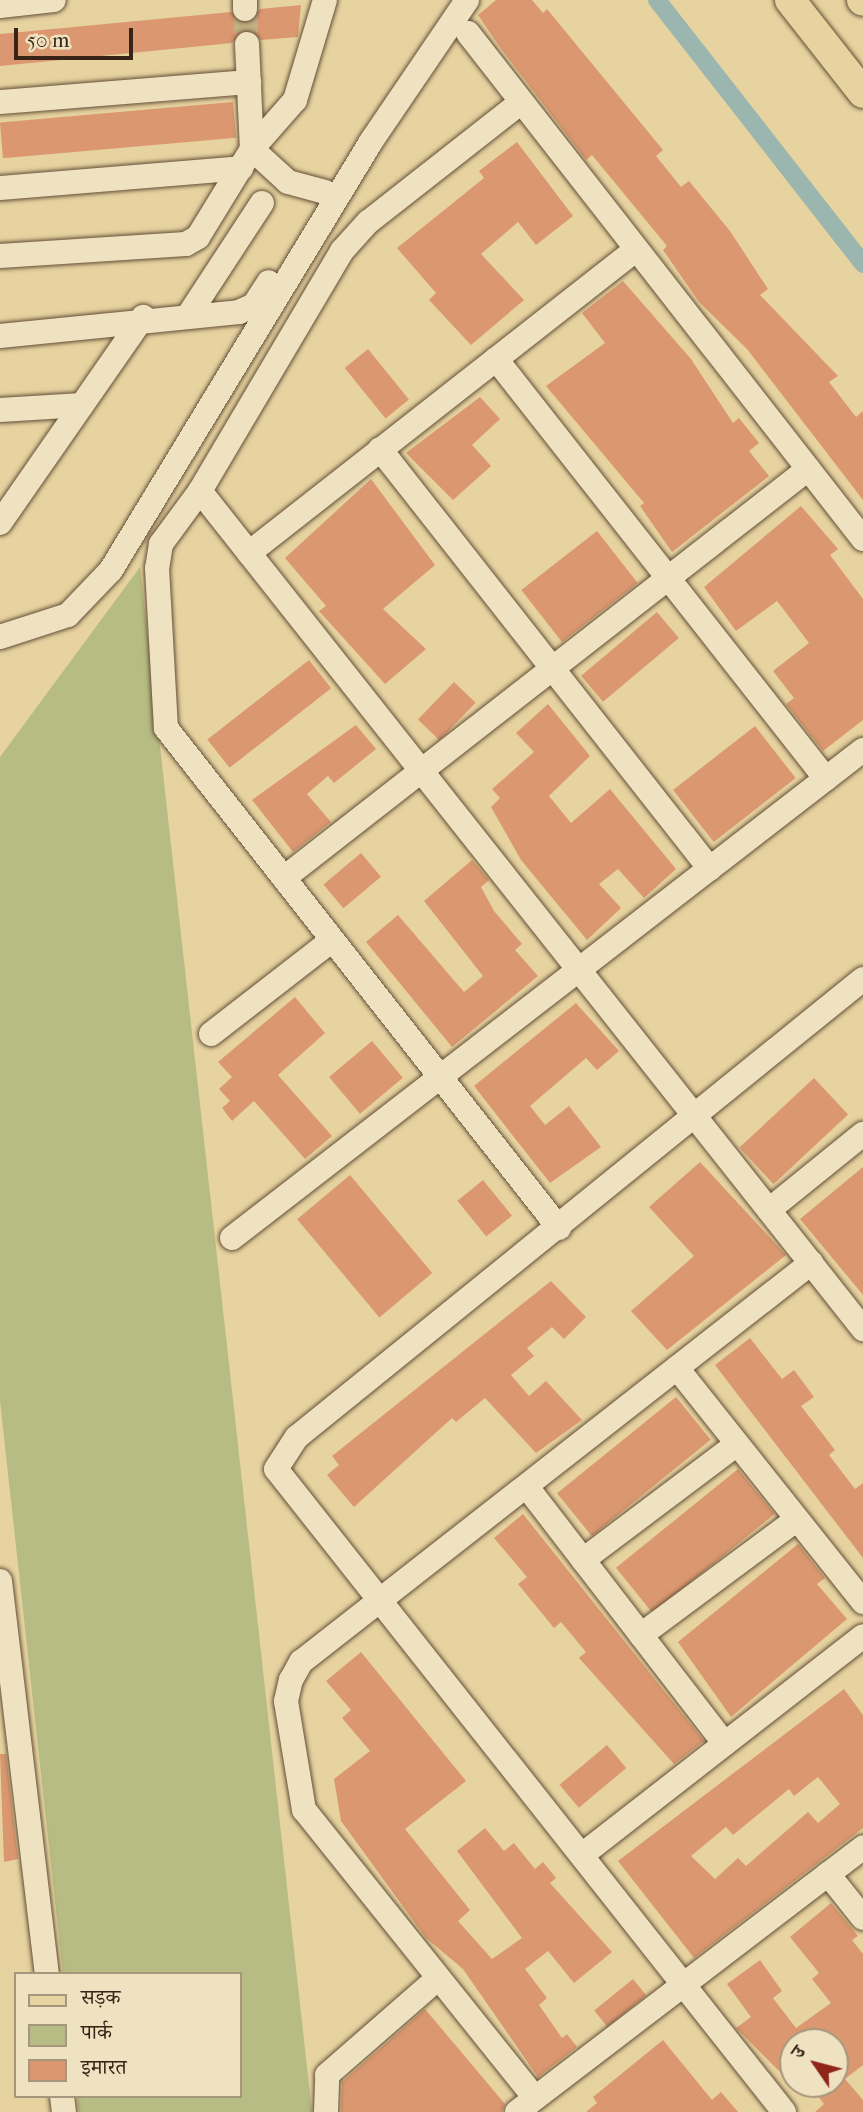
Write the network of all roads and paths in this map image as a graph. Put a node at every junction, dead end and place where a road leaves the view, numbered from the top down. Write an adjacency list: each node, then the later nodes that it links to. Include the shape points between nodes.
1 (54, 0): 6 (street)
2 (326, 0): 13 (street, via 295,100)
3 (446, 0): 15 (street)
4 (467, 0): 32 (street, via 372,140 111,570 68,615)
5 (790, 0): 10 (main road)
6 (0, 6)
7 (468, 33): 12 (street)
8 (247, 44): 9 (street)
9 (249, 82): 11 (street); 13 (street)
10 (863, 93)
11 (0, 102)
12 (520, 103): 17 (street); 27 (street, via 368,222 342,251)
13 (246, 158): 14 (street); 15 (street, via 288,182); 18 (street, via 207,227 186,244)
14 (0, 188)
15 (325, 192): 19 (street, via 254,305)
16 (262, 203): 19 (street)
17 (635, 250): 22 (street); 26 (street)
18 (0, 256)
19 (188, 316): 20 (street)
20 (144, 317): 21 (street); 23 (street)
21 (0, 336)
22 (496, 359): 25 (street); 31 (street)
23 (82, 405): 24 (street); 28 (street)
24 (0, 410)
25 (380, 449): 30 (street); 33 (street)
26 (807, 469): 29 (street); 31 (street)
27 (200, 491): 30 (street); 38 (street, via 157,556 166,728)
28 (0, 523)
29 (863, 539)
30 (249, 553): 35 (street)
31 (668, 578): 33 (street); 36 (street)
32 (0, 637)
33 (552, 668): 35 (street); 37 (street)
34 (863, 750): 36 (street)
35 (421, 771): 38 (street); 40 (street)
36 (826, 779): 37 (street)
37 (710, 869): 40 (street)
38 (284, 878): 39 (street)
39 (332, 940): 42 (street); 43 (street)
40 (579, 970): 43 (street); 44 (street)
41 (863, 979): 44 (street)
42 (211, 1034)
43 (440, 1077): 47 (street); 48 (street)
44 (696, 1118): 46 (street); 47 (street)
45 (863, 1134): 46 (street)
46 (769, 1210): 49 (street)
47 (559, 1228): 58 (street, via 277,1459 278,1479)
48 (232, 1238)
49 (811, 1263): 50 (street); 51 (street)
50 (863, 1329)
51 (677, 1368): 52 (street); 53 (street)
52 (737, 1444): 54 (street); 55 (street)
53 (527, 1487): 55 (street); 58 (street)
54 (797, 1519): 57 (street); 59 (street)
55 (583, 1560): 59 (street)
56 (0, 1581): 66 (street)
57 (863, 1602)
58 (379, 1604): 63 (street); 67 (street, via 302,1662 291,1680 286,1701 297,1797)
59 (641, 1635): 61 (street)
60 (863, 1636): 61 (street)
61 (724, 1744): 63 (street)
62 (863, 1847): 64 (street)
63 (582, 1855): 68 (street)
64 (828, 1874): 65 (street); 68 (street)
65 (863, 1919)
66 (47, 1972)
67 (438, 1978): 69 (street); 70 (street, via 327,2075)
68 (684, 1984): 69 (street); 71 (street)
69 (526, 2105)
70 (326, 2112)
71 (784, 2112)

